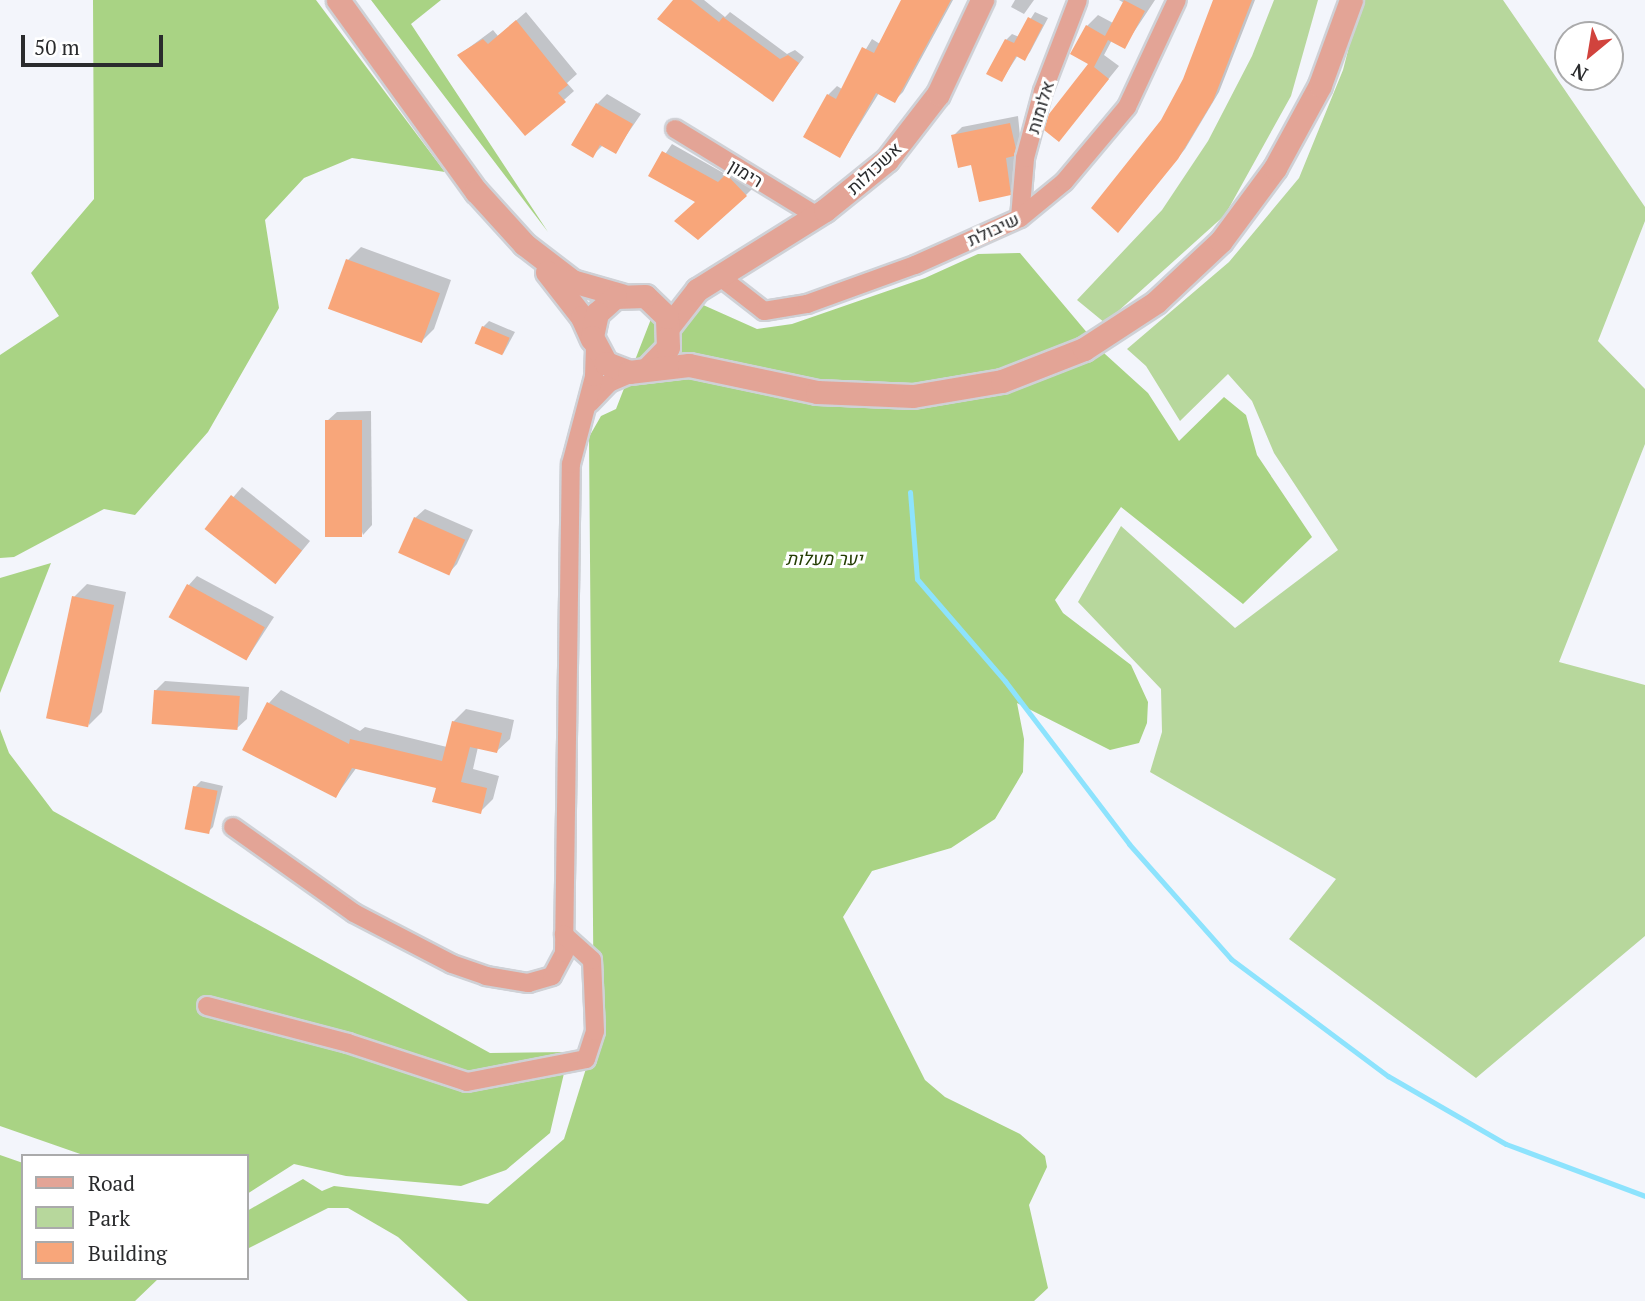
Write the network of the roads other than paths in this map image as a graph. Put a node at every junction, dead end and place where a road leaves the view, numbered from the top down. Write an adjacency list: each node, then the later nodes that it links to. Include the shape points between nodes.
1 (338, 0): 9 (street, אשכולות, via 476,191)
2 (982, 0): 7 (street, אשכולות, via 960,52 913,130 867,177)
3 (1078, 0): 8 (street, אלומות, via 1042,91 1025,158)
4 (1177, 0): 8 (street, שיבולת, via 1127,107 1064,181)
5 (1351, 0): 14 (street, via 1320,85 1282,157 1221,241 1156,302 1084,349 1002,381 913,396 817,392)
6 (675, 129): 7 (street, רימון)
7 (817, 216): 10 (street, אשכולות)
8 (1020, 218): 10 (street, שיבולת, via 915,265 807,304 764,311)
9 (533, 252): 11 (street, אשכולות, via 572,281); 13 (street, אשכולות, via 578,311)
10 (713, 279): 11 (street, אשכולות, via 672,294); 12 (street, אשכולות, via 684,302)
11 (630, 295): 12 (street, via 660,307); 13 (street, via 597,313)
12 (670, 327): 14 (street, via 688,353); 15 (street, via 665,352)
13 (594, 346): 15 (street, via 611,367); 16 (street, via 594,377)
14 (714, 369): 15 (street, via 676,364)
15 (641, 370): 16 (street, via 604,386)
16 (581, 422): 18 (street, via 571,473)
17 (233, 827): 18 (street, via 354,913 452,964 486,976 528,983 552,976 564,953)
18 (564, 935): 19 (street, via 592,960 595,1031 586,1059 467,1082)
19 (207, 1006)

